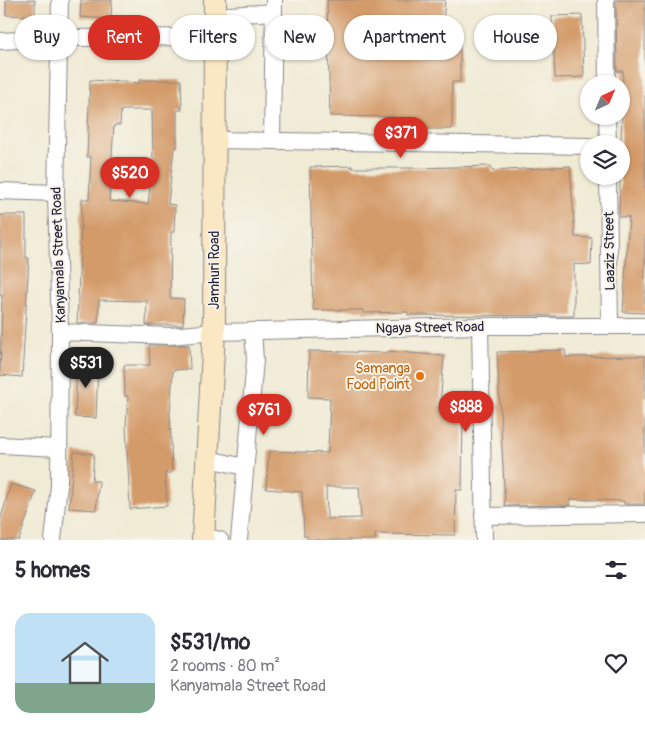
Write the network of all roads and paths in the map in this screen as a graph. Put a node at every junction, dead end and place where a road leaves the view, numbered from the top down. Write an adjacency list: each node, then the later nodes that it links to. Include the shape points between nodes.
1 (60, 0): 4 (street, Kanyamala Street Road)
2 (606, 0): 12 (street)
3 (274, 6): 5 (street); 14 (street)
4 (60, 15)
5 (230, 15)
6 (170, 24): 7 (street)
7 (78, 36)
8 (15, 40): 9 (street)
9 (0, 41)
10 (59, 60): 18 (street, Kanyamala Street Road)
11 (214, 60): 13 (main road, Jamhuri Road)
12 (607, 75)
13 (213, 140): 14 (street); 24 (main road, Jamhuri Road)
14 (272, 141): 15 (street)
15 (580, 146)
16 (608, 185): 20 (street, Laaziz Street)
17 (0, 191): 18 (street)
18 (56, 193): 23 (street, Kanyamala Street Road)
19 (480, 326): 20 (street, Ngaya Street Road); 22 (street, Ngaya Street Road); 30 (street)
20 (610, 326): 21 (street, Ngaya Street Road)
21 (645, 326)
22 (253, 331): 24 (street, Ngaya Street Road); 28 (street, via 255,360)
23 (60, 332): 24 (street, Ngaya Street Road, via 170,336); 26 (street, Kanyamala Street Road)
24 (214, 332): 27 (main road, Jamhuri Road)
25 (0, 445): 26 (street)
26 (58, 448): 32 (street, Kanyamala Street Road, via 59,485)
27 (208, 459): 28 (street); 31 (main road, Jamhuri Road)
28 (246, 467): 33 (street)
29 (645, 514): 30 (street)
30 (483, 516): 34 (street)
31 (209, 539)
32 (53, 540)
33 (239, 540)
34 (484, 540)

